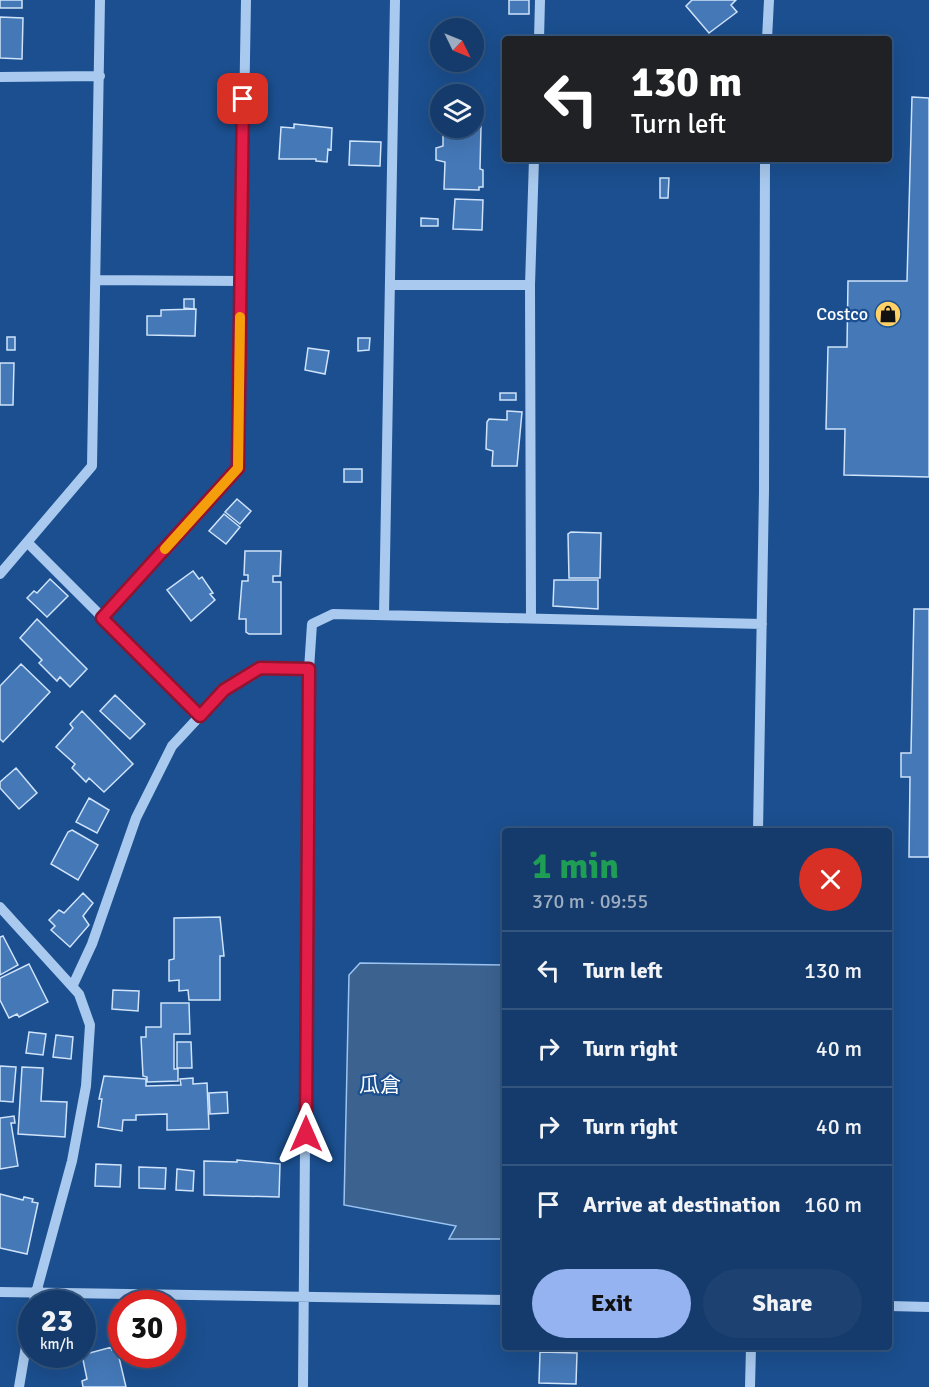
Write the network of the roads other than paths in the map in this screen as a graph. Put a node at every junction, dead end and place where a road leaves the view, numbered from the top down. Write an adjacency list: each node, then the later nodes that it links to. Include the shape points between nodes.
1 (100, 0): 8 (street)
2 (246, 0): 13 (street)
3 (395, 0): 14 (street)
4 (540, 0): 6 (street)
5 (769, 0): 7 (street)
6 (539, 36)
7 (767, 36)
8 (100, 76): 9 (street); 12 (street)
9 (0, 77)
10 (534, 162): 15 (street)
11 (765, 162): 21 (street)
12 (97, 280): 13 (street); 16 (street, via 92,466)
13 (241, 281): 20 (street, via 238,468)
14 (391, 285): 15 (street); 18 (street)
15 (530, 285): 19 (street)
16 (27, 543): 17 (street); 20 (street)
17 (0, 574)
18 (384, 615): 19 (street); 22 (street, via 333,614 312,624)
19 (531, 617): 21 (street)
20 (102, 618): 23 (street)
21 (762, 624): 24 (street)
22 (309, 669): 23 (street, via 260,668 224,690); 30 (street)
23 (200, 716): 26 (street, via 172,746 154,778)
24 (758, 828)
25 (0, 907): 26 (street)
26 (73, 985): 27 (street, via 90,1024 86,1086 72,1161)
27 (37, 1290)
28 (0, 1293): 29 (street)
29 (18, 1296)
30 (305, 1297): 31 (street); 32 (street); 38 (street)
31 (96, 1298)
32 (502, 1300)
33 (892, 1306): 34 (street)
34 (929, 1307)
35 (751, 1350): 39 (street)
36 (22, 1368): 37 (street)
37 (19, 1387)
38 (303, 1387)
39 (750, 1387)

